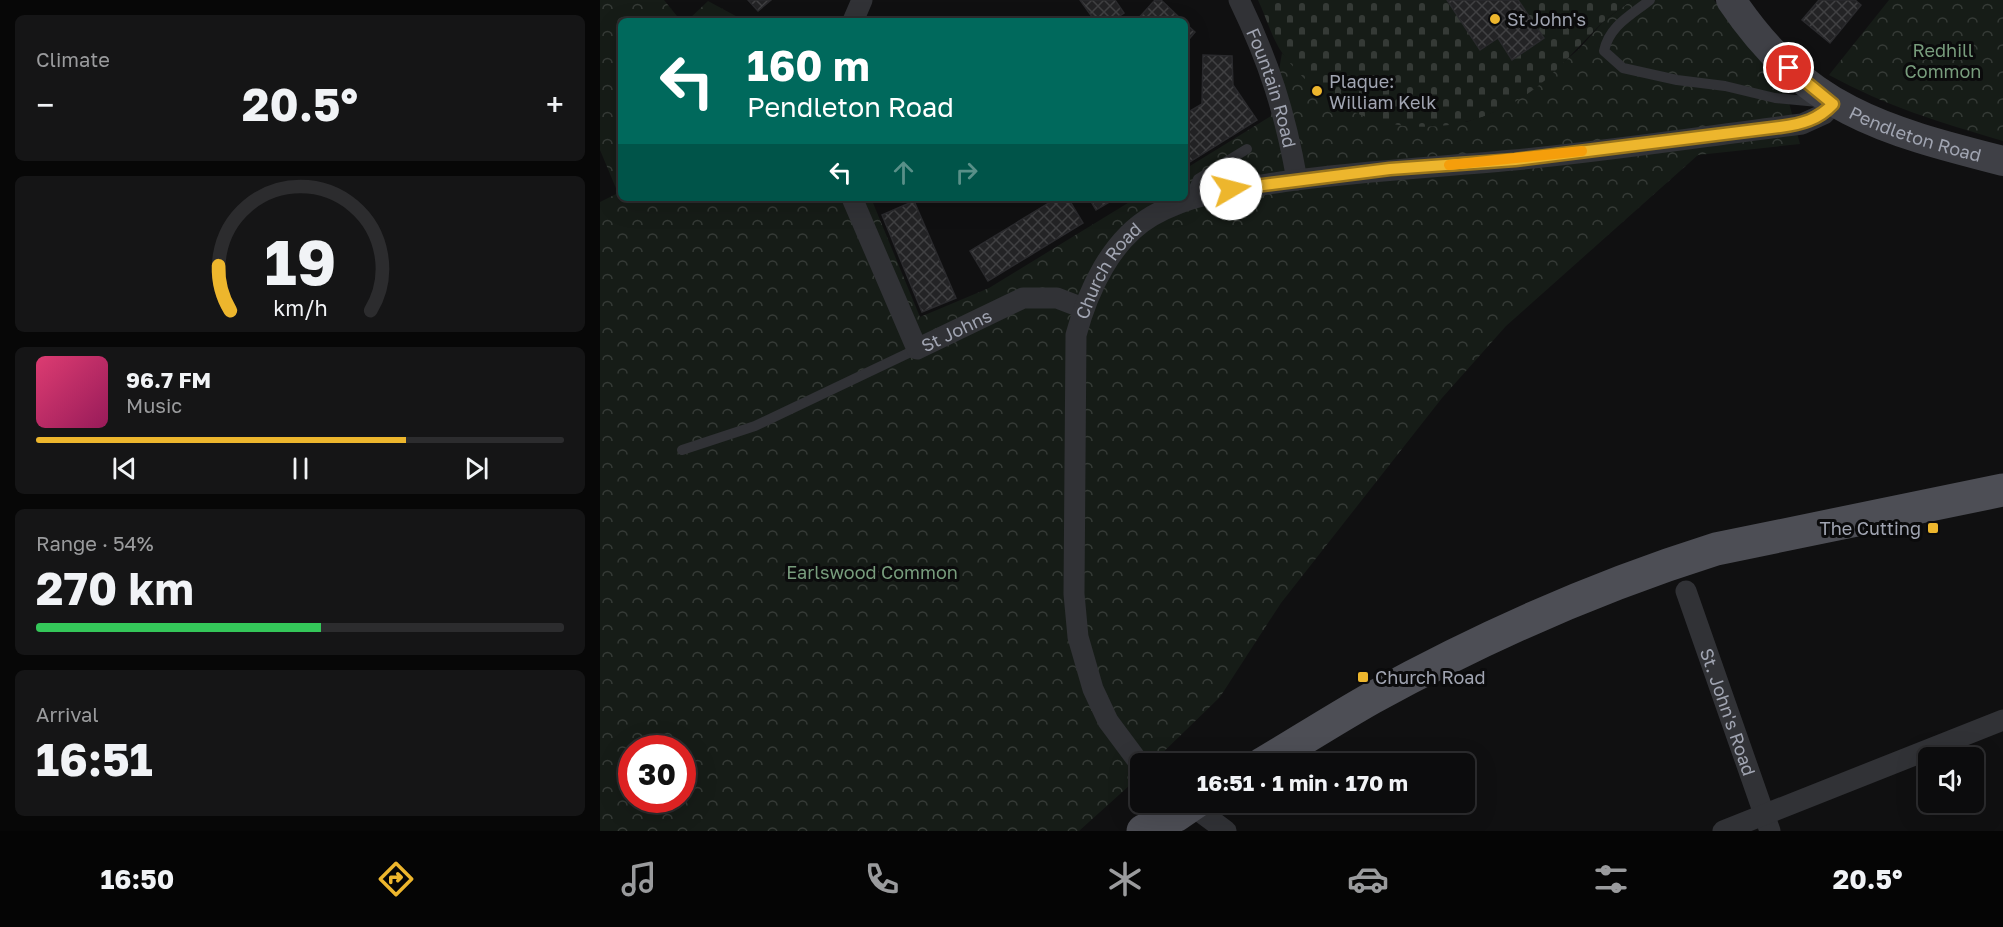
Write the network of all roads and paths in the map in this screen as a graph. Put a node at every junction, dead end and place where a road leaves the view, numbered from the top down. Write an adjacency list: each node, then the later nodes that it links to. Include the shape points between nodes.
1 (862, 0): 5 (street)
2 (1239, 0): 9 (street, Fountain Road, via 1275,84)
3 (1650, 0): 6 (lane, via 1613,29 1607,39 1604,51 1623,68 1775,98)
4 (1731, 0): 6 (street, Pendleton Road, via 1773,54)
5 (854, 18)
6 (1833, 104): 8 (street, Pendleton Road, via 1918,139); 9 (street, Church Road, via 1824,114 1802,124 1515,160)
7 (1247, 149): 10 (lane, via 1198,179)
8 (2003, 161)
9 (1297, 180): 10 (street, Church Road, via 1231,189)
10 (1188, 200)
11 (853, 201): 14 (street, St Johns)
12 (1186, 201): 13 (street, Church Road, via 1125,235)
13 (1083, 308): 14 (street, St Johns, via 1057,298 1023,298); 19 (street, Church Road, via 1076,335 1074,594 1078,638 1108,721)
14 (917, 349): 15 (lane, via 755,426)
15 (682, 450)
16 (2003, 490): 20 (main road, via 1716,549 1678,561 1538,615 1373,698)
17 (1686, 591): 23 (street, St. John's Road)
18 (2003, 720): 23 (street)
19 (1132, 753)
20 (1280, 753)
21 (1180, 813): 24 (main road)
22 (1203, 813): 25 (street)
23 (1766, 822): 26 (street)
24 (1143, 831)
25 (1226, 831)
26 (1723, 831)

